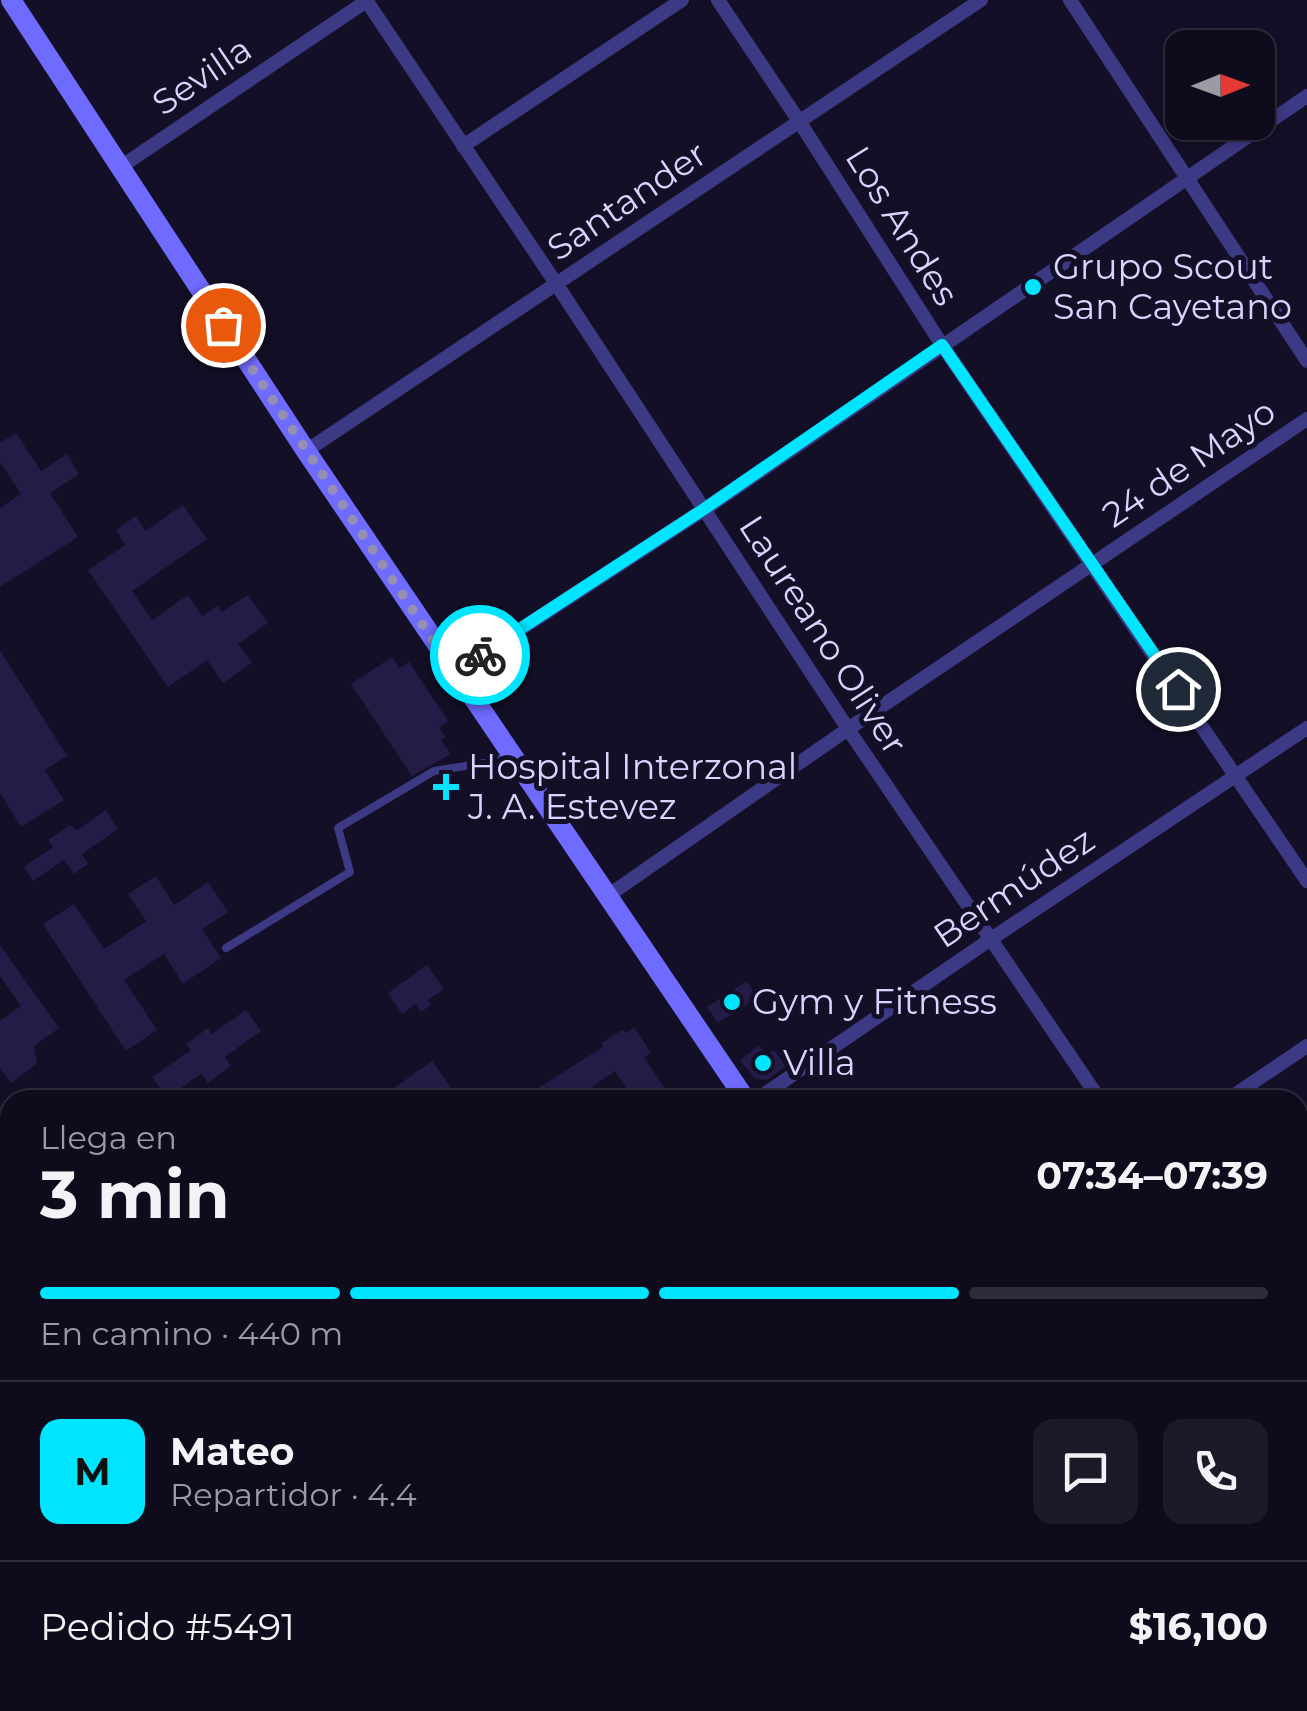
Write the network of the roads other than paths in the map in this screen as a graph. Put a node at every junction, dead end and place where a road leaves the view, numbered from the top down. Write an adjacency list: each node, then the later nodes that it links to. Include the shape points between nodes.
1 (11, 0): 10 (main road)
2 (367, 0): 9 (street, Laureano Oliver); 10 (street, Sevilla)
3 (682, 0): 9 (street)
4 (718, 0): 8 (street, Los Andes)
5 (981, 0): 8 (street, Santander)
6 (1070, 0): 11 (street)
7 (1307, 96): 11 (street)
8 (800, 121): 12 (street, Santander); 13 (street, Los Andes)
9 (463, 146): 12 (street, Laureano Oliver)
10 (119, 168): 16 (main road)
11 (1188, 176): 13 (street); 14 (street)
12 (557, 285): 16 (street, Santander); 17 (street, Laureano Oliver)
13 (942, 345): 17 (street); 18 (street, Los Andes)
14 (1307, 360)
15 (1307, 419): 18 (street, 24 de Mayo)
16 (306, 451): 19 (main road)
17 (704, 509): 19 (street); 21 (street, Laureano Oliver)
18 (1092, 565): 21 (street, 24 de Mayo); 23 (street, Los Andes)
19 (454, 672): 22 (main road)
20 (1307, 728): 23 (street, Bermúdez)
21 (848, 729): 25 (street, 24 de Mayo); 26 (street, Laureano Oliver)
22 (510, 752): 25 (main road); 27 (lane, via 497,761 434,771 338,828 350,872)
23 (1236, 774): 24 (street, Los Andes); 26 (street, Bermúdez)
24 (1307, 881)
25 (609, 895): 29 (main road)
26 (991, 939): 30 (street, Bermúdez); 31 (street, Laureano Oliver)
27 (226, 948)
28 (1307, 1046): 32 (street)
29 (739, 1090)
30 (771, 1090)
31 (1093, 1090)
32 (1242, 1090)

